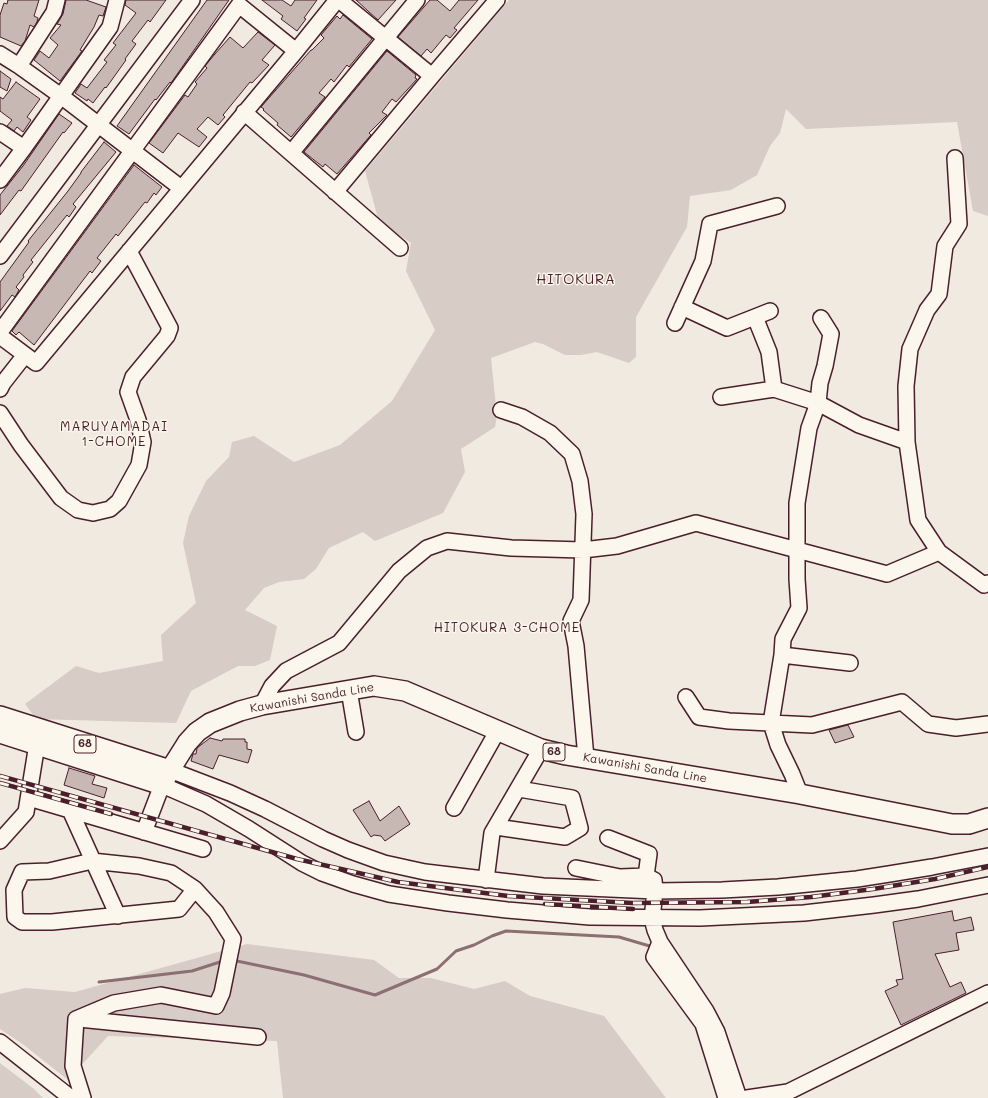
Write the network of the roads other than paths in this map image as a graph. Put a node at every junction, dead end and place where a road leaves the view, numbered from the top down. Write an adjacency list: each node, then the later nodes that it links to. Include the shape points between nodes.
1 (57, 0): 10 (street, via 54,12)
2 (117, 0): 12 (street, via 110,27)
3 (192, 0): 14 (street)
4 (338, 0): 7 (street); 8 (street)
5 (417, 0): 7 (street)
6 (497, 0): 11 (street)
7 (385, 38): 11 (street); 18 (street)
8 (296, 51): 13 (street); 17 (street, via 239,6)
9 (0, 54): 10 (street)
10 (19, 66): 12 (street)
11 (432, 76): 22 (street)
12 (61, 96): 14 (street); 16 (street)
13 (244, 112): 18 (street); 21 (street)
14 (98, 126): 17 (street); 26 (street)
15 (0, 132): 16 (street)
16 (24, 148): 20 (street)
17 (132, 151): 21 (street); 32 (street)
18 (291, 153): 22 (street)
19 (955, 158): 41 (street, via 959,224 945,246 939,294 927,310 910,349 906,386)
20 (0, 180)
21 (181, 188): 25 (street)
22 (335, 192): 24 (street)
23 (777, 206): 27 (street, via 710,224 703,261)
24 (400, 248)
25 (129, 251): 34 (street, via 36,363); 40 (street, via 170,328 168,336 133,377 128,392 143,442 139,465 119,501 110,509 93,513 78,510 61,498)
26 (0, 256)
27 (682, 307): 29 (street, via 727,328); 31 (street)
28 (770, 311): 29 (street)
29 (754, 317): 36 (street, via 769,352)
30 (821, 318): 38 (street, via 831,334)
31 (675, 323)
32 (0, 332)
33 (0, 336): 34 (street)
34 (25, 355): 35 (street)
35 (0, 389)
36 (774, 389): 37 (street); 38 (street)
37 (721, 397)
38 (818, 403): 41 (street, via 859,425); 43 (street, via 809,428 797,503)
39 (502, 410): 42 (street, via 550,432 572,454 580,481 584,514)
40 (0, 413)
41 (907, 442): 44 (street, via 918,520)
42 (583, 550): 43 (street, via 617,546 696,523); 50 (street, via 511,548 447,541 427,548 399,571 339,643 286,672 272,686); 59 (street, via 581,600 571,621 576,646)
43 (797, 550): 44 (street, via 887,574); 46 (street, via 799,608 783,639)
44 (939, 552): 45 (street)
45 (987, 586)
46 (782, 656): 47 (street); 52 (street)
47 (850, 663)
48 (349, 690): 50 (main road, Kawanishi Sanda Line / 68); 54 (main road, Kawanishi Sanda Line / 68, via 374,686 405,691); 55 (street)
49 (686, 697): 52 (street, via 699,717)
50 (262, 705): 60 (main road, Kawanishi Sanda Line / 68, via 210,723 197,732)
51 (0, 716): 57 (main road, 68)
52 (772, 723): 53 (street, via 812,725 902,702 928,724 956,728); 62 (street, via 778,745)
53 (988, 724)
54 (498, 730): 58 (main road, Kawanishi Sanda Line / 68); 64 (street)
55 (356, 732)
56 (0, 733): 57 (main road, 68)
57 (40, 737): 60 (main road, 68); 63 (street)
58 (541, 749): 59 (main road, Kawanishi Sanda Line / 68); 61 (street)
59 (586, 758): 62 (main road, Kawanishi Sanda Line / 68)
60 (166, 777): 65 (street, via 230,793); 69 (street); 70 (street)
61 (519, 789): 68 (street); 68 (street, via 572,798 580,828 565,837)
62 (800, 794): 67 (main road, Kawanishi Sanda Line / 68, via 952,824 969,824)
63 (29, 798): 66 (street); 72 (street, via 26,812)
64 (454, 808)
65 (265, 809): 69 (street, via 257,810 250,815); 78 (street, via 323,839 384,863 425,872)
66 (70, 810): 70 (street); 75 (street)
67 (988, 819)
68 (496, 828): 78 (street, via 492,833)
69 (249, 829): 83 (street, via 322,873 377,891 507,910)
70 (144, 832): 73 (street)
71 (608, 838): 77 (street, via 648,854)
72 (0, 841)
73 (203, 849)
74 (988, 856): 81 (street, via 832,881 722,890)
75 (92, 861): 80 (street, via 139,866 171,873); 82 (street); 82 (street, via 49,871 22,872 14,890 15,917 22,922 52,922)
76 (576, 868): 77 (street, via 620,877)
77 (646, 876): 81 (street, via 654,880)
78 (486, 880): 81 (street, via 543,886)
79 (988, 885): 83 (street, via 918,899 811,912 726,918)
80 (195, 889): 82 (street, via 179,909); 86 (street, via 216,912 233,939 222,993 216,1006 161,995 114,1003)
81 (655, 891): 83 (street)
82 (118, 916)
83 (652, 919): 84 (street)
84 (660, 942): 91 (street, via 654,957 703,1024); 92 (street, via 717,1032)
85 (988, 993): 93 (street, via 788,1092)
86 (76, 1019): 87 (street); 90 (street, via 73,1066)
87 (258, 1037)
88 (0, 1042): 89 (street)
89 (71, 1098)
90 (83, 1098)
91 (726, 1098)
92 (739, 1098)
93 (747, 1098)

